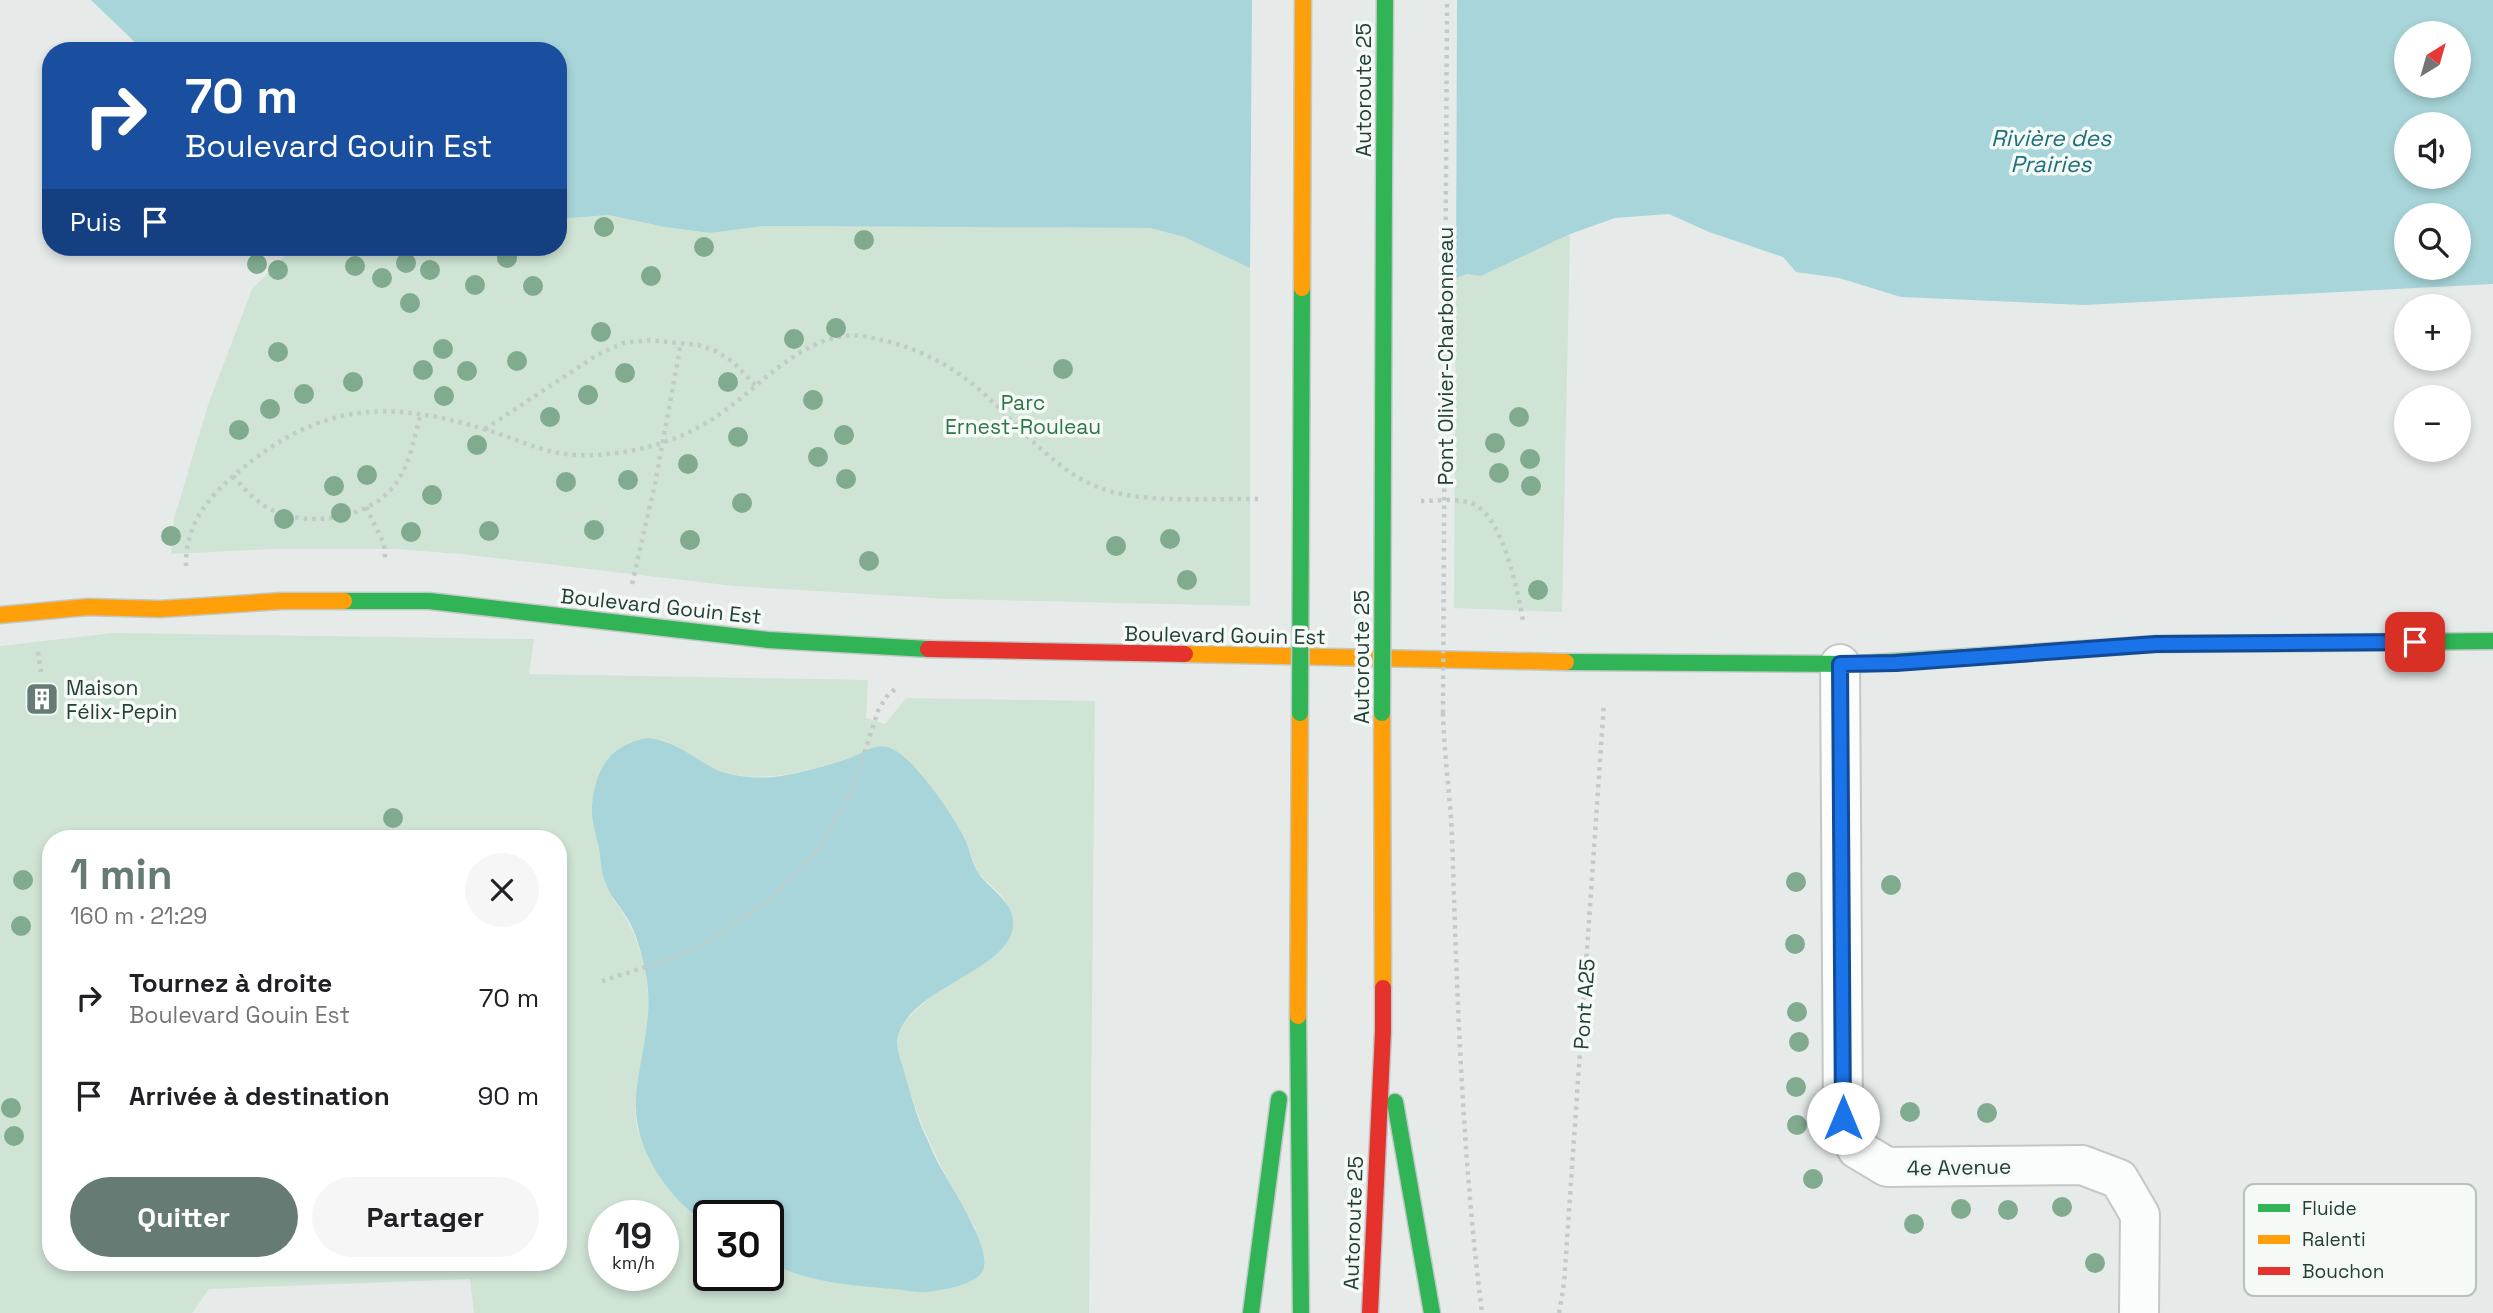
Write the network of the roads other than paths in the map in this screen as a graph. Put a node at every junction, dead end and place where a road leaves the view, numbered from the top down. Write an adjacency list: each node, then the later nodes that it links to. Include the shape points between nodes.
1 (1303, 0): 6 (main road, bridge)
2 (1385, 0): 7 (main road, Autoroute 25, bridge)
3 (0, 615): 5 (main road, Boulevard Gouin Est, via 282,601 429,601 741,637 931,649)
4 (2493, 641): 5 (main road, Boulevard Gouin Est, via 2156,644)
5 (1840, 664): 12 (street, 4e Avenue, via 1843,1118 1857,1149 1886,1167 2082,1165 2119,1179 2140,1215)
6 (1297, 968): 8 (main road); 9 (main road)
7 (1383, 1031): 10 (main road, Autoroute 25); 11 (main road)
8 (1251, 1313)
9 (1301, 1313)
10 (1370, 1313)
11 (1432, 1313)
12 (2139, 1313)

